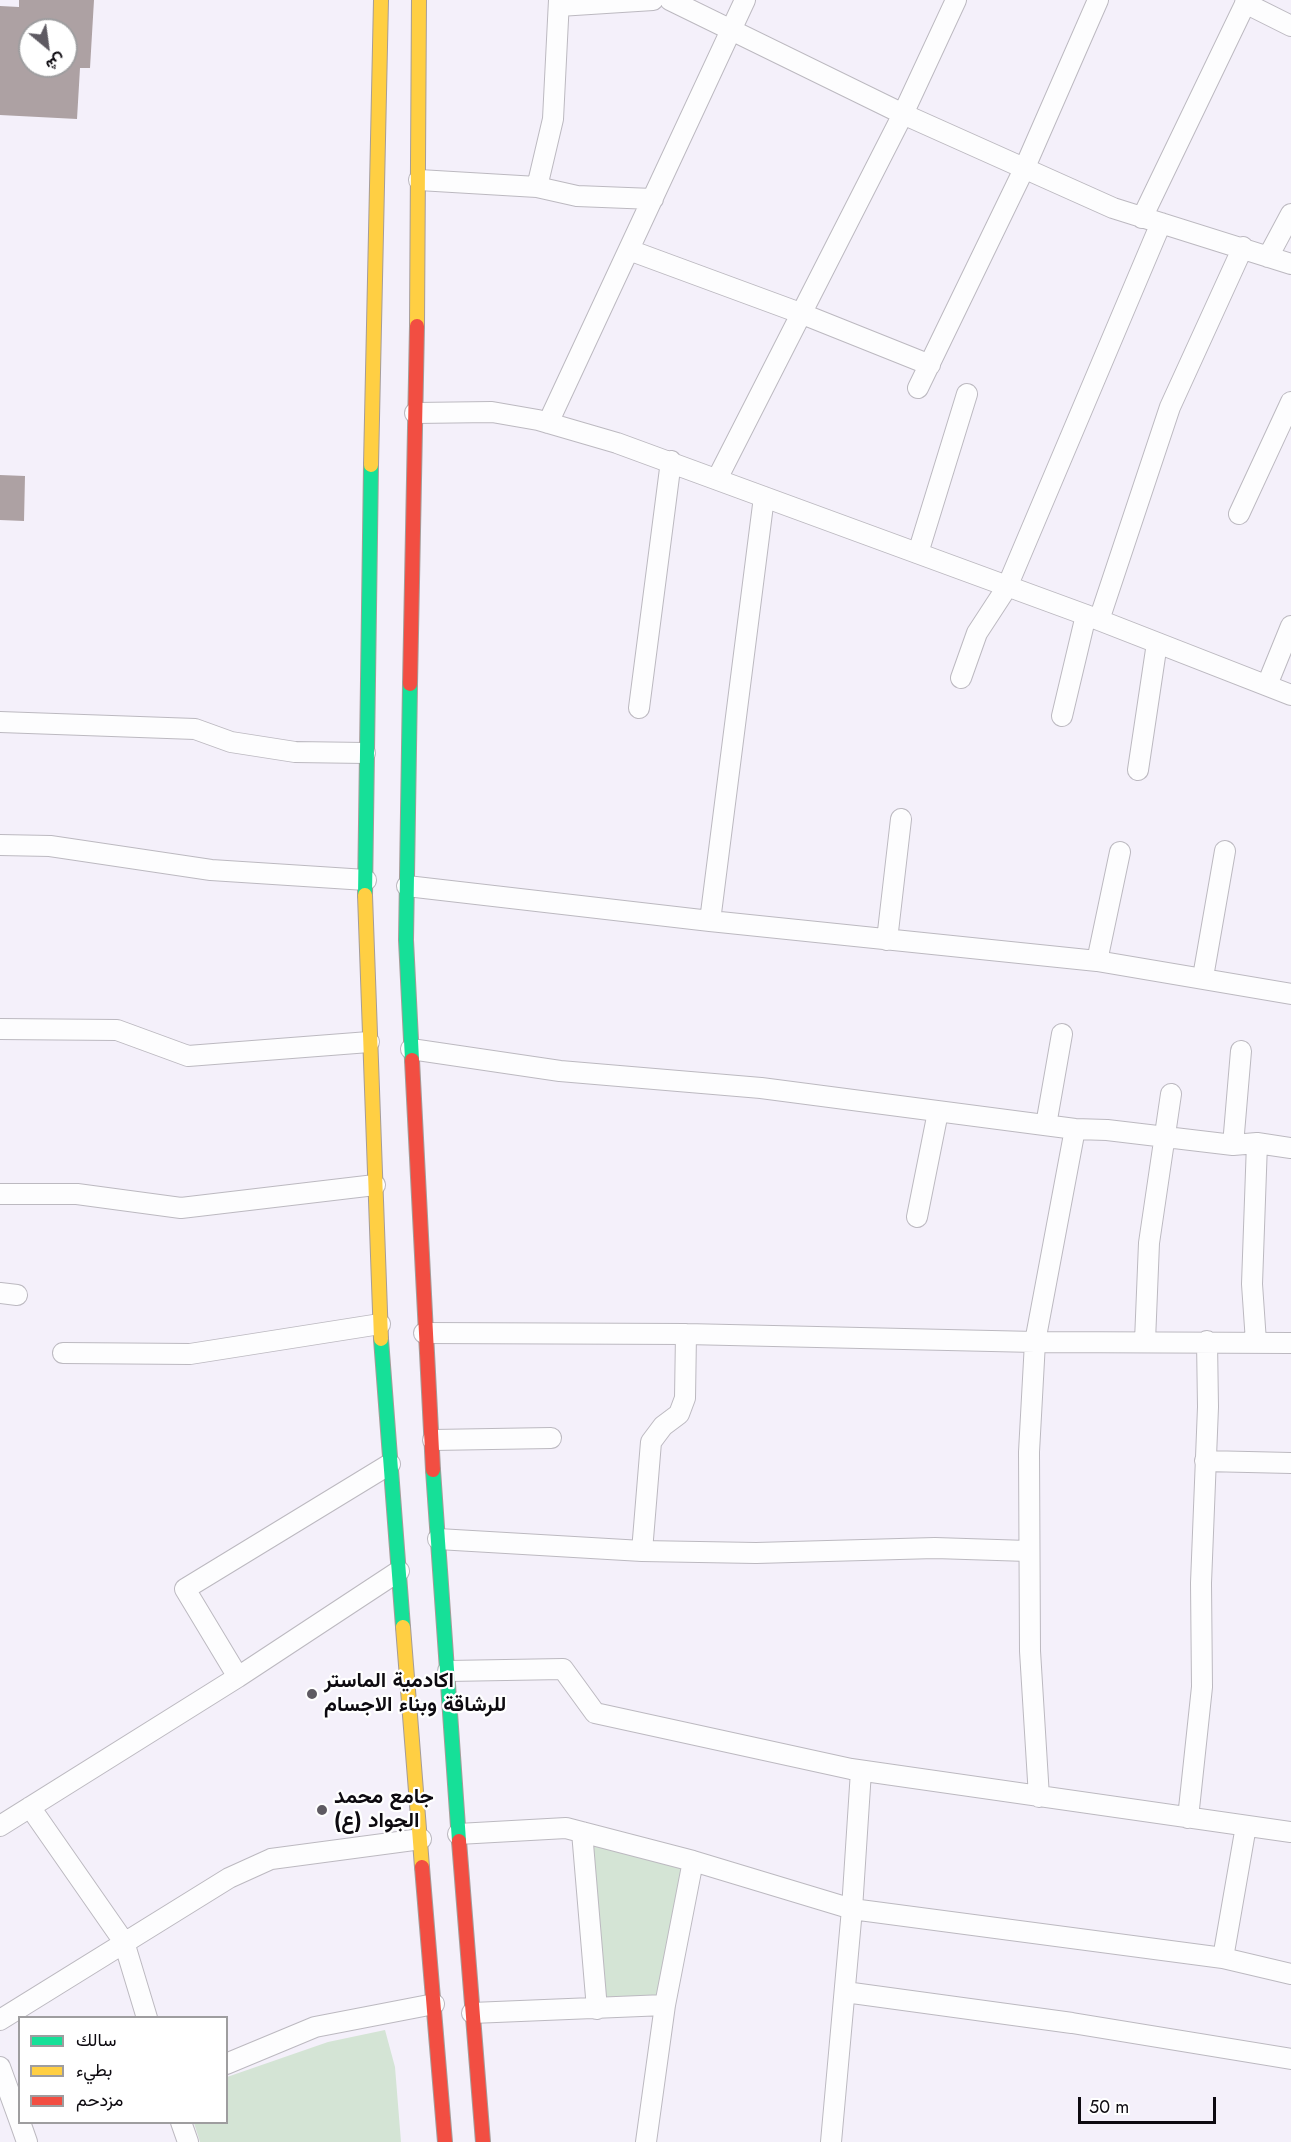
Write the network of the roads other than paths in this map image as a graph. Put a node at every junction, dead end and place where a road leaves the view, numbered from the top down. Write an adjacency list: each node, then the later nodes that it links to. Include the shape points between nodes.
1 (381, 0): 46 (main road)
2 (419, 0): 14 (main road)
3 (653, 0): 9 (street)
4 (670, 0): 11 (street)
5 (745, 0): 11 (street)
6 (956, 0): 12 (street)
7 (1098, 0): 13 (street)
8 (1246, 2): 10 (street); 18 (street)
9 (559, 3): 15 (street, via 553,118)
10 (1291, 26)
11 (732, 28): 12 (street); 16 (street)
12 (903, 114): 13 (street); 24 (street)
13 (1025, 167): 18 (street); 25 (street)
14 (419, 180): 15 (street); 29 (main road)
15 (537, 187): 16 (street, via 577,196)
16 (653, 198): 21 (street)
17 (1291, 214): 22 (street)
18 (1142, 218): 19 (street)
19 (1161, 223): 20 (street); 36 (street)
20 (1243, 247): 22 (street); 37 (street, via 1170,407)
21 (628, 250): 24 (street); 30 (street)
22 (1268, 256): 23 (street)
23 (1291, 264)
24 (800, 313): 25 (street); 32 (street)
25 (930, 365): 26 (street)
26 (918, 388)
27 (967, 394): 35 (street)
28 (1291, 404): 34 (street)
29 (415, 412): 30 (street, via 492,412); 53 (main road)
30 (548, 423): 31 (street)
31 (671, 461): 32 (street); 43 (street)
32 (717, 479): 33 (street)
33 (764, 497): 35 (street); 54 (street)
34 (1239, 514)
35 (918, 553): 36 (street)
36 (1007, 587): 37 (street); 40 (street, via 977,633)
37 (1092, 618): 39 (street); 44 (street)
38 (1291, 626): 41 (street)
39 (1157, 643): 41 (street); 47 (street)
40 (961, 678)
41 (1267, 685): 42 (street)
42 (1291, 695)
43 (639, 708)
44 (1062, 716)
45 (0, 722): 46 (street, via 195,729 231,742 295,752)
46 (365, 753): 52 (main road)
47 (1138, 770)
48 (901, 819): 55 (street)
49 (0, 845): 52 (street, via 50,846 212,870)
50 (1225, 851): 57 (street)
51 (1120, 852): 56 (street)
52 (366, 880): 61 (main road)
53 (407, 886): 54 (street); 62 (main road)
54 (710, 921): 55 (street)
55 (887, 940): 56 (street)
56 (1097, 961): 57 (street)
57 (1203, 977): 58 (street)
58 (1291, 994)
59 (0, 1029): 61 (street, via 117,1030 188,1056)
60 (1062, 1034): 66 (street)
61 (369, 1042): 72 (main road)
62 (411, 1049): 65 (street, via 560,1071 761,1088); 76 (main road)
63 (1241, 1051): 70 (street)
64 (1171, 1094): 68 (street)
65 (938, 1112): 66 (street); 74 (street)
66 (1046, 1125): 67 (street)
67 (1075, 1129): 68 (street); 81 (street)
68 (1165, 1137): 70 (street); 78 (street, via 1149,1243)
69 (1257, 1143): 70 (street); 71 (street); 80 (street, via 1252,1284)
70 (1233, 1145)
71 (1291, 1149)
72 (375, 1185): 73 (street, via 181,1208 77,1194); 75 (main road)
73 (0, 1194)
74 (917, 1216)
75 (380, 1324): 83 (street, via 190,1354); 88 (main road)
76 (424, 1333): 77 (street); 85 (main road)
77 (686, 1334): 81 (street); 90 (street, via 685,1398 678,1414 651,1442)
78 (1145, 1341): 79 (street); 81 (street)
79 (1207, 1341): 80 (street); 86 (street)
80 (1256, 1341): 82 (street)
81 (1035, 1342): 91 (street)
82 (1291, 1343)
83 (63, 1353)
84 (551, 1438): 85 (street)
85 (433, 1440): 89 (main road)
86 (1205, 1461): 87 (street); 98 (street, via 1202,1687)
87 (1291, 1463)
88 (390, 1464): 92 (main road); 94 (street, via 185,1589)
89 (438, 1539): 90 (street); 93 (main road, via 435,1571)
90 (642, 1551): 91 (street)
91 (1028, 1551): 96 (street)
92 (404, 1571): 94 (street); 104 (main road)
93 (448, 1671): 95 (street, via 563,1669 595,1713); 103 (main road)
94 (238, 1677): 97 (street)
95 (861, 1771): 96 (street); 106 (street)
96 (1040, 1797): 98 (street)
97 (30, 1806): 99 (street); 107 (street)
98 (1188, 1818): 100 (street)
99 (0, 1826)
100 (1246, 1826): 102 (street); 108 (street)
101 (582, 1832): 103 (street, via 566,1828); 105 (street); 113 (street)
102 (1291, 1832)
103 (458, 1833): 104 (main road); 114 (main road)
104 (421, 1839): 107 (street, via 271,1859 229,1878); 111 (main road)
105 (693, 1861): 106 (street); 112 (street)
106 (852, 1909): 108 (street); 110 (street)
107 (124, 1942): 115 (street); 116 (street)
108 (1223, 1958): 109 (street)
109 (1291, 1974)
110 (845, 1992): 117 (street, via 1072,2023); 128 (street)
111 (434, 2004): 118 (street, via 315,2027); 125 (main road)
112 (665, 2005): 113 (street); 127 (street)
113 (597, 2009): 114 (street)
114 (472, 2013): 126 (main road)
115 (146, 2016)
116 (0, 2020)
117 (1291, 2059)
118 (228, 2063)
119 (0, 2067): 120 (street)
120 (18, 2116)
121 (21, 2124): 123 (street)
122 (183, 2124): 124 (street)
123 (27, 2142)
124 (188, 2142)
125 (445, 2142)
126 (483, 2142)
127 (646, 2142)
128 (831, 2142)

